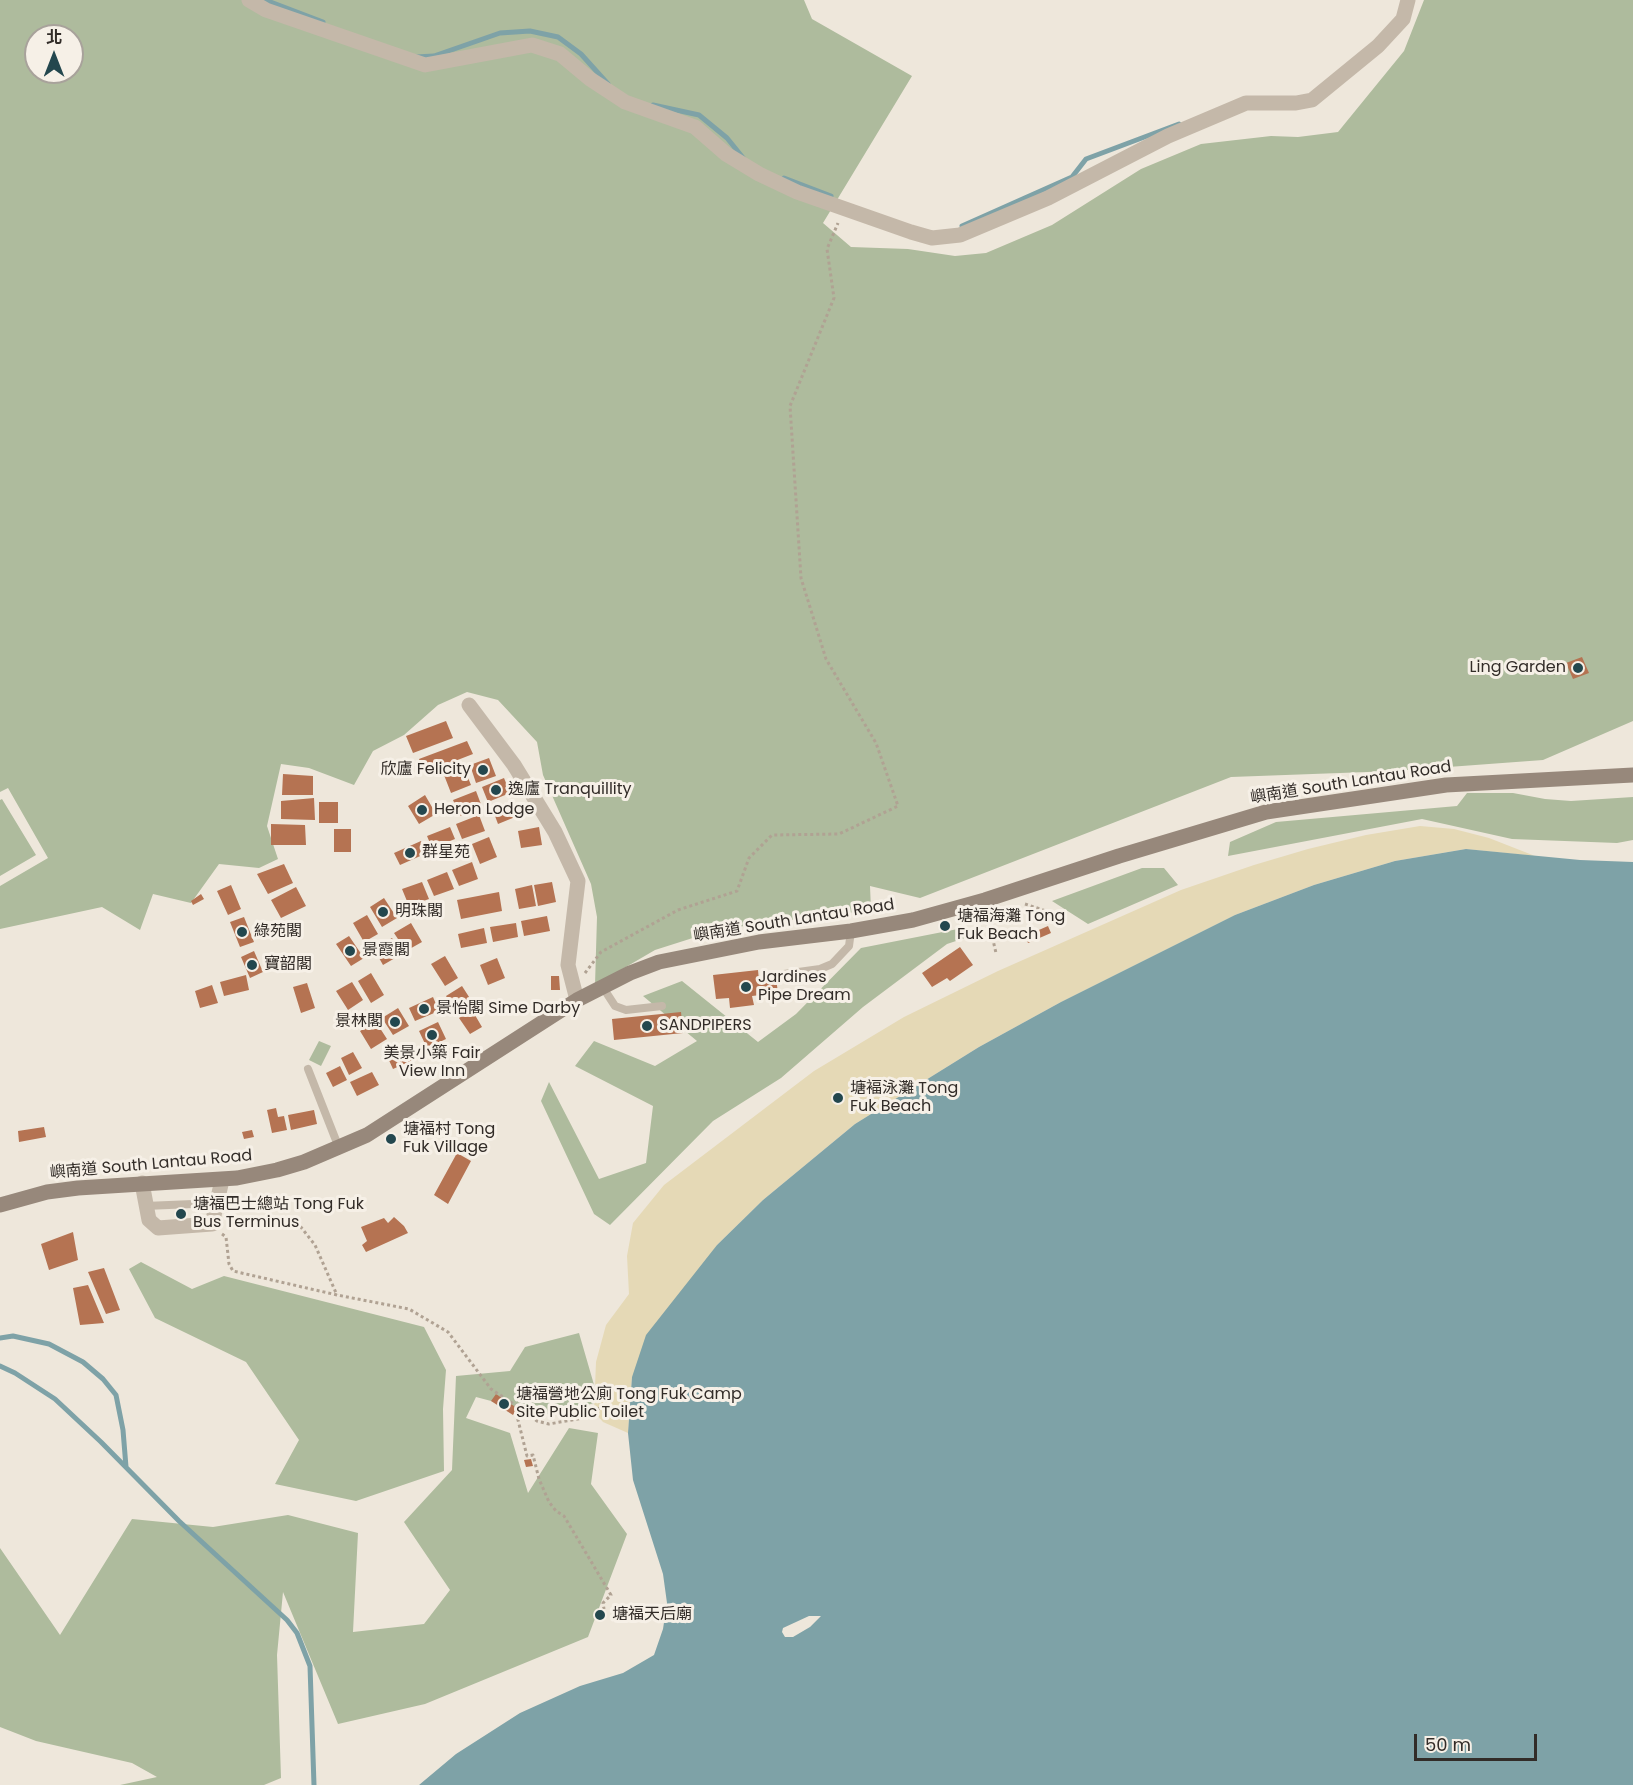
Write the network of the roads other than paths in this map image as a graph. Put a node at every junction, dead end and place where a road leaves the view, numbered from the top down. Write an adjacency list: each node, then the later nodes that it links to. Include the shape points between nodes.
1 (249, 0): 2 (street, via 266,10 425,65 532,45 560,54 624,102 695,127 726,154 759,174 796,192 932,238 960,234 1048,198 1168,136 1245,103 1312,100 1378,46 1402,19)
2 (1408, 0)
3 (469, 705): 8 (street, via 514,765 555,832 578,881 568,965)
4 (1633, 776): 5 (main road, 嶼南道 South Lantau Road, via 1446,785 1266,812 985,900 913,920)
5 (850, 930): 6 (lane, via 849,946 832,964); 7 (main road, 嶼南道 South Lantau Road, via 691,955)
6 (784, 974)
7 (602, 986): 8 (main road, 嶼南道 South Lantau Road); 9 (lane, via 615,1006 626,1010)
8 (575, 993): 11 (main road, 嶼南道 South Lantau Road, via 387,1123)
9 (662, 1006)
10 (308, 1069): 11 (lane)
11 (339, 1148): 12 (main road, 嶼南道 South Lantau Road, via 277,1170)
12 (222, 1180): 13 (main road, 嶼南道 South Lantau Road); 14 (street)
13 (142, 1183): 15 (main road, 嶼南道 South Lantau Road, via 47,1192); 16 (street)
14 (218, 1203): 16 (lane); 16 (street, via 212,1224 158,1228 149,1220)
15 (0, 1205)
16 (145, 1206)

